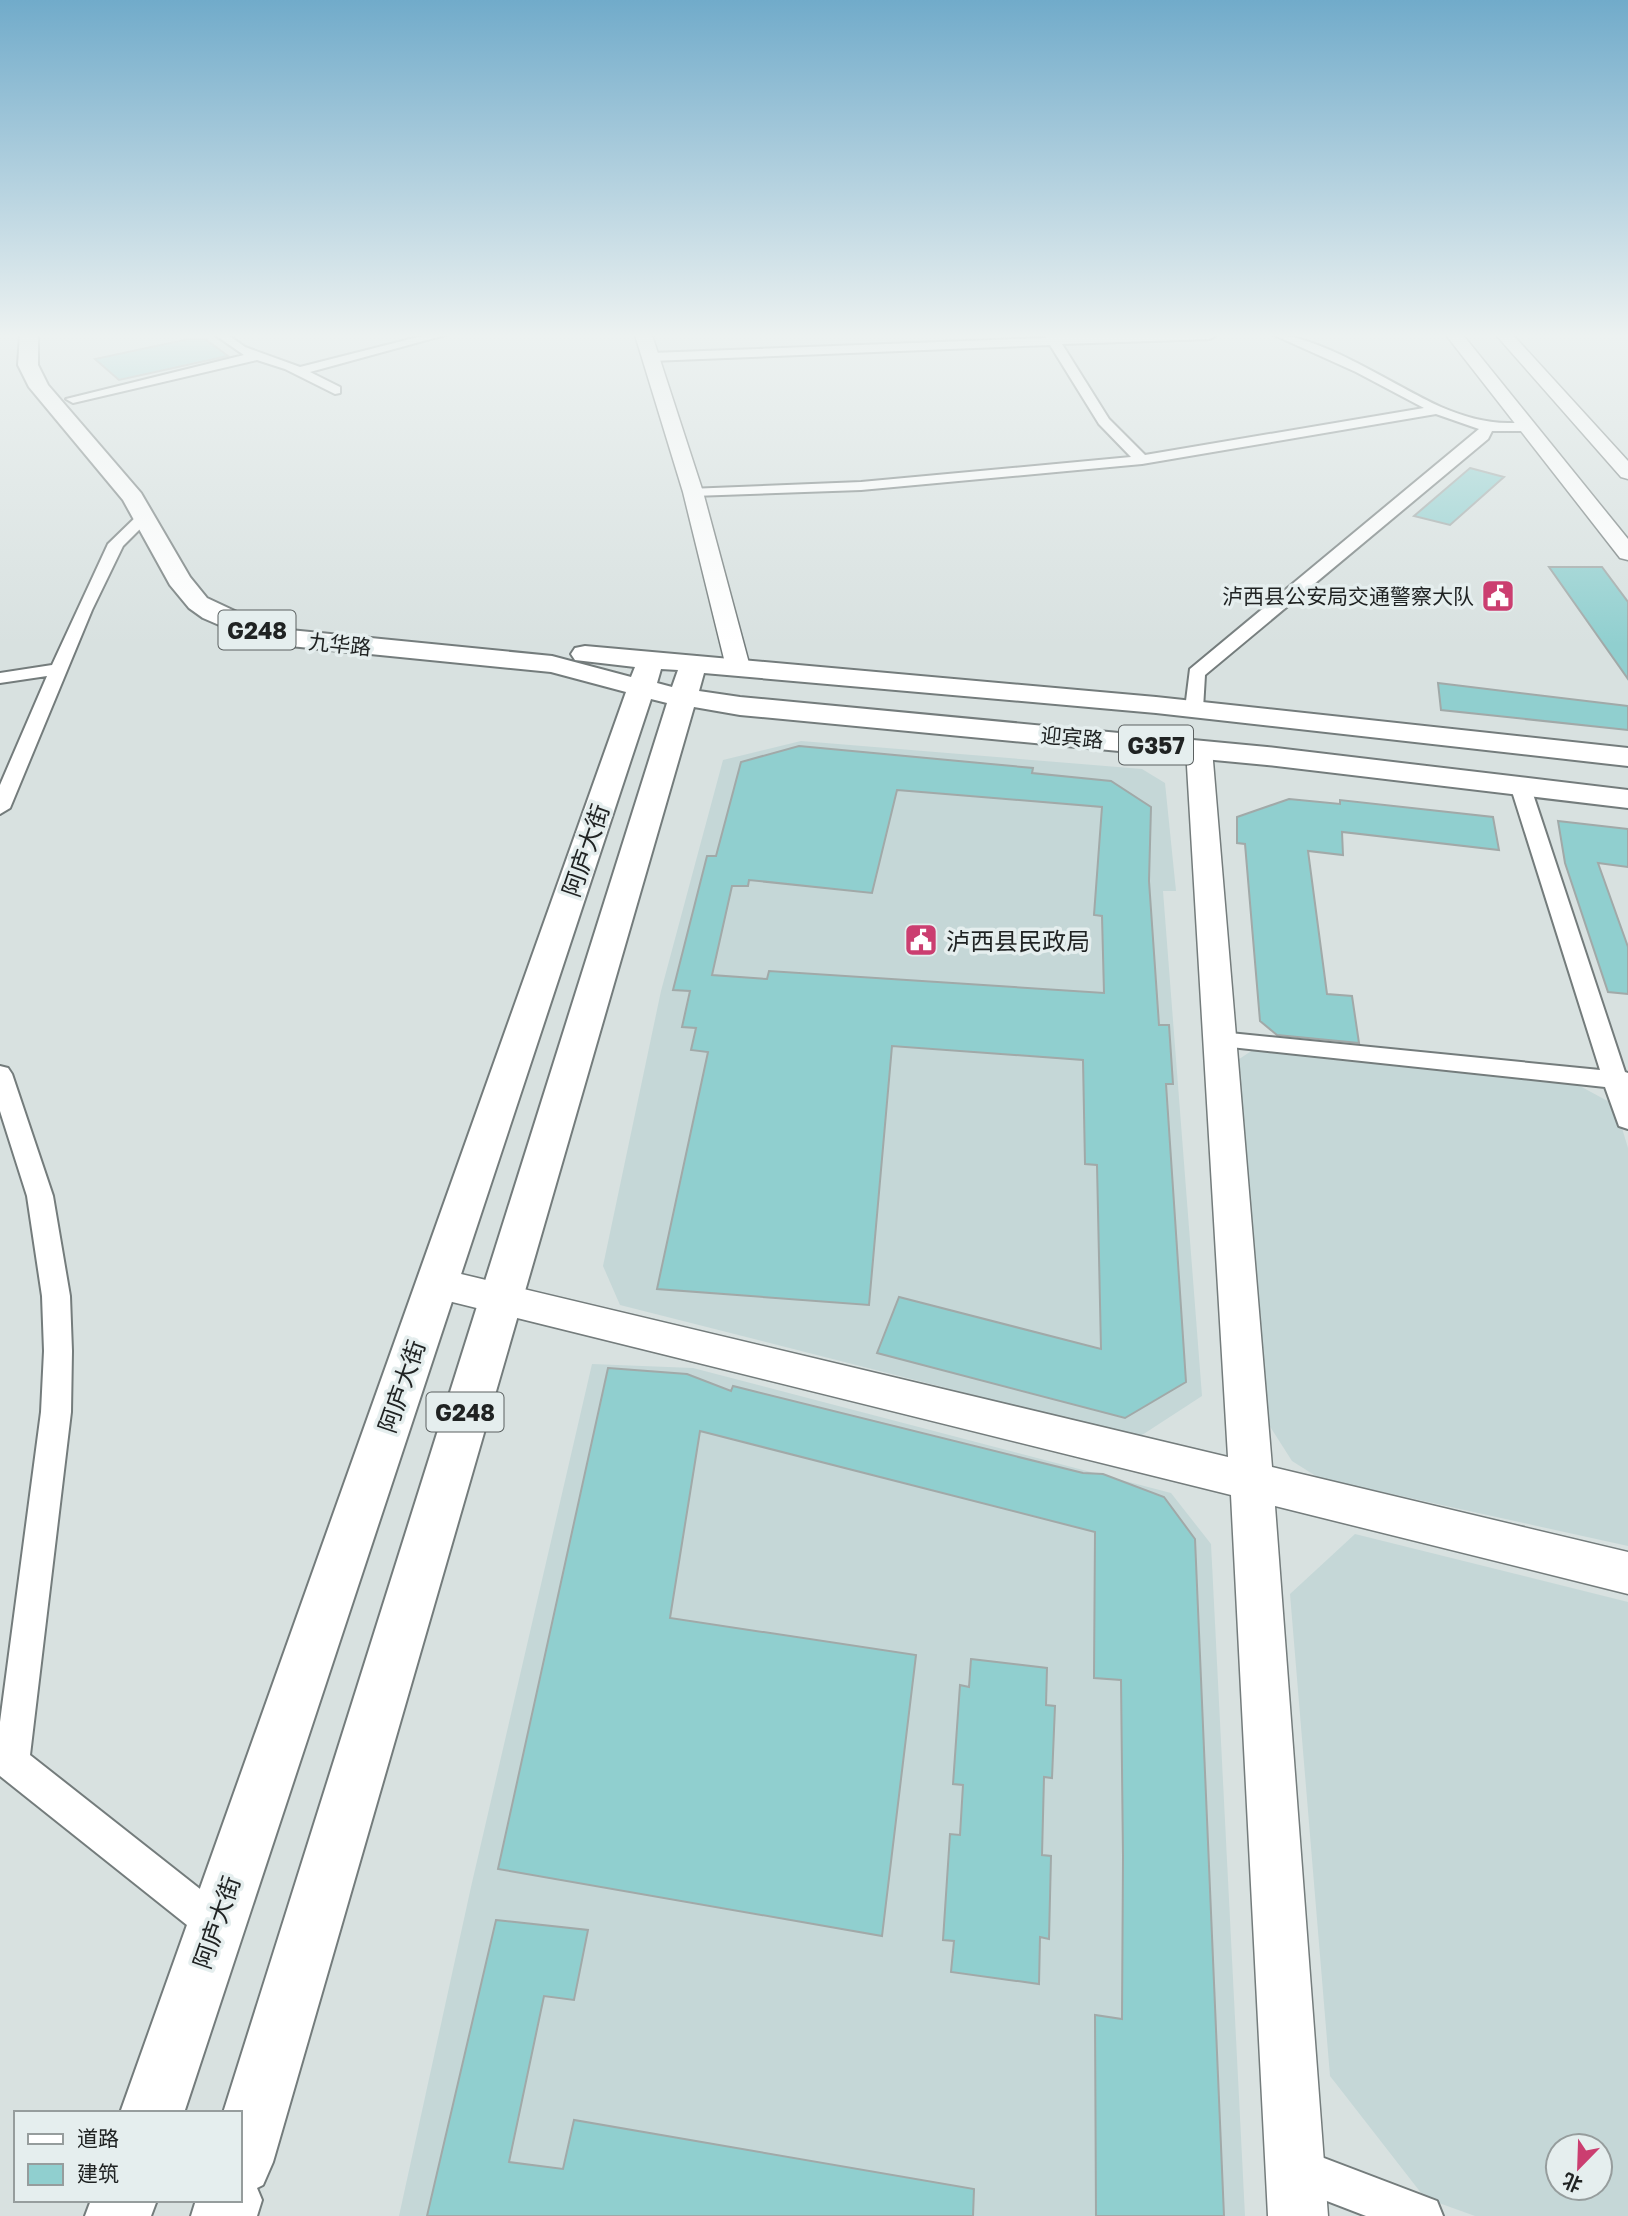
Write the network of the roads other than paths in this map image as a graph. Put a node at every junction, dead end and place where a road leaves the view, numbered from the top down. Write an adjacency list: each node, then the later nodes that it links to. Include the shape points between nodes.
1 (85, 438): 14 (highway, 九华路 / G248)
2 (107, 438): 18 (highway, 九华路 / G248, via 155,494 203,575 221,596 249,611 331,631)
3 (676, 438): 13 (street)
4 (1121, 438): 11 (street)
5 (1269, 438): 11 (street)
6 (1480, 438): 20 (street, via 1196,673)
7 (1537, 438): 15 (street)
8 (1597, 438): 10 (street)
9 (1628, 442): 10 (street)
10 (1601, 443): 12 (street)
11 (1142, 460): 13 (street, via 860,486)
12 (1628, 473)
13 (692, 492): 16 (street)
14 (144, 517): 17 (street, via 116,544); 18 (highway, 九华路 / G248, via 179,580 198,603 249,628 319,643)
15 (1628, 553)
16 (738, 667): 18 (highway, 迎宾路 / G357); 20 (highway, 迎宾路 / G357)
17 (59, 669): 19 (street); 24 (street)
18 (667, 677): 20 (highway, 迎宾路 / G357, via 773,710); 29 (highway, 阿庐大街 / G248); 30 (highway, G248)
19 (0, 678)
20 (1197, 729): 21 (highway, 迎宾路 / G357); 22 (highway, 迎宾路 / G357); 25 (street)
21 (1628, 757)
22 (1520, 785): 23 (highway, 迎宾路 / G357); 27 (street)
23 (1628, 799)
24 (0, 808)
25 (1220, 1040): 27 (street); 31 (street)
26 (0, 1074): 33 (street, via 40,1196 56,1296 58,1351 56,1412 12,1763)
27 (1621, 1080): 28 (street)
28 (1628, 1120)
29 (436, 1283): 30 (street); 33 (highway, 阿庐大街 / G248)
30 (500, 1298): 31 (street); 35 (highway, G248)
31 (1251, 1482): 32 (street); 36 (street)
32 (1628, 1573)
33 (215, 1924): 34 (highway, 阿庐大街 / G248)
34 (153, 2111)
35 (242, 2155)
36 (1295, 2168): 37 (street); 38 (street)
37 (1298, 2216)
38 (1422, 2216)

